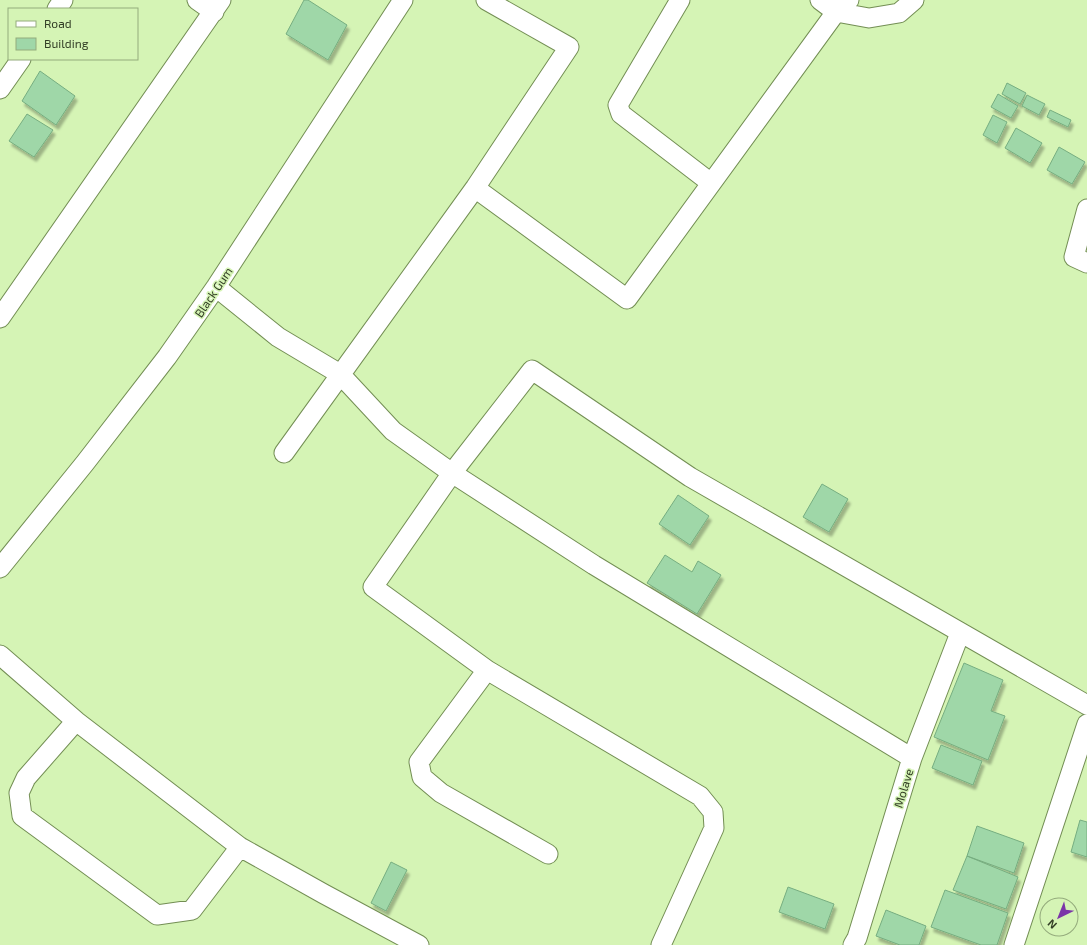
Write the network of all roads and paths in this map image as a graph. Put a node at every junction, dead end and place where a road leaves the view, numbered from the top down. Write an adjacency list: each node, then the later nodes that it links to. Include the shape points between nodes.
1 (197, 0): 7 (street)
2 (403, 0): 15 (street, Black Gum)
3 (486, 0): 12 (street, via 569,47)
4 (680, 0): 11 (street, via 618,104 621,114)
5 (820, 0): 8 (street)
6 (914, 0): 8 (street, via 899,13 869,18)
7 (217, 6): 16 (street)
8 (842, 6): 11 (street)
9 (20, 60): 10 (street)
10 (0, 89)
11 (711, 183): 12 (street, via 626,299)
12 (475, 188): 17 (street)
13 (1087, 209): 14 (street, via 1074,257)
14 (1087, 263)
15 (216, 287): 17 (street, via 278,337); 20 (street, Black Gum, via 168,358)
16 (0, 318)
17 (340, 374): 18 (street); 19 (street, via 392,431)
18 (284, 453)
19 (452, 474): 21 (street, via 532,370 690,477); 23 (street, via 373,588); 27 (street, via 594,566)
20 (0, 568)
21 (960, 633): 24 (street); 27 (street, Molave)
22 (0, 655): 25 (street)
23 (487, 670): 29 (street, via 419,762 422,777 440,793); 31 (street, via 700,796 713,812 714,828)
24 (1087, 705)
25 (76, 721): 28 (street); 28 (street, via 26,778 19,793 22,816 158,915 192,910)
26 (1087, 724): 33 (street)
27 (912, 758): 32 (street, Molave)
28 (240, 847): 30 (street)
29 (548, 854)
30 (419, 945)
31 (661, 945)
32 (853, 945)
33 (1014, 945)

